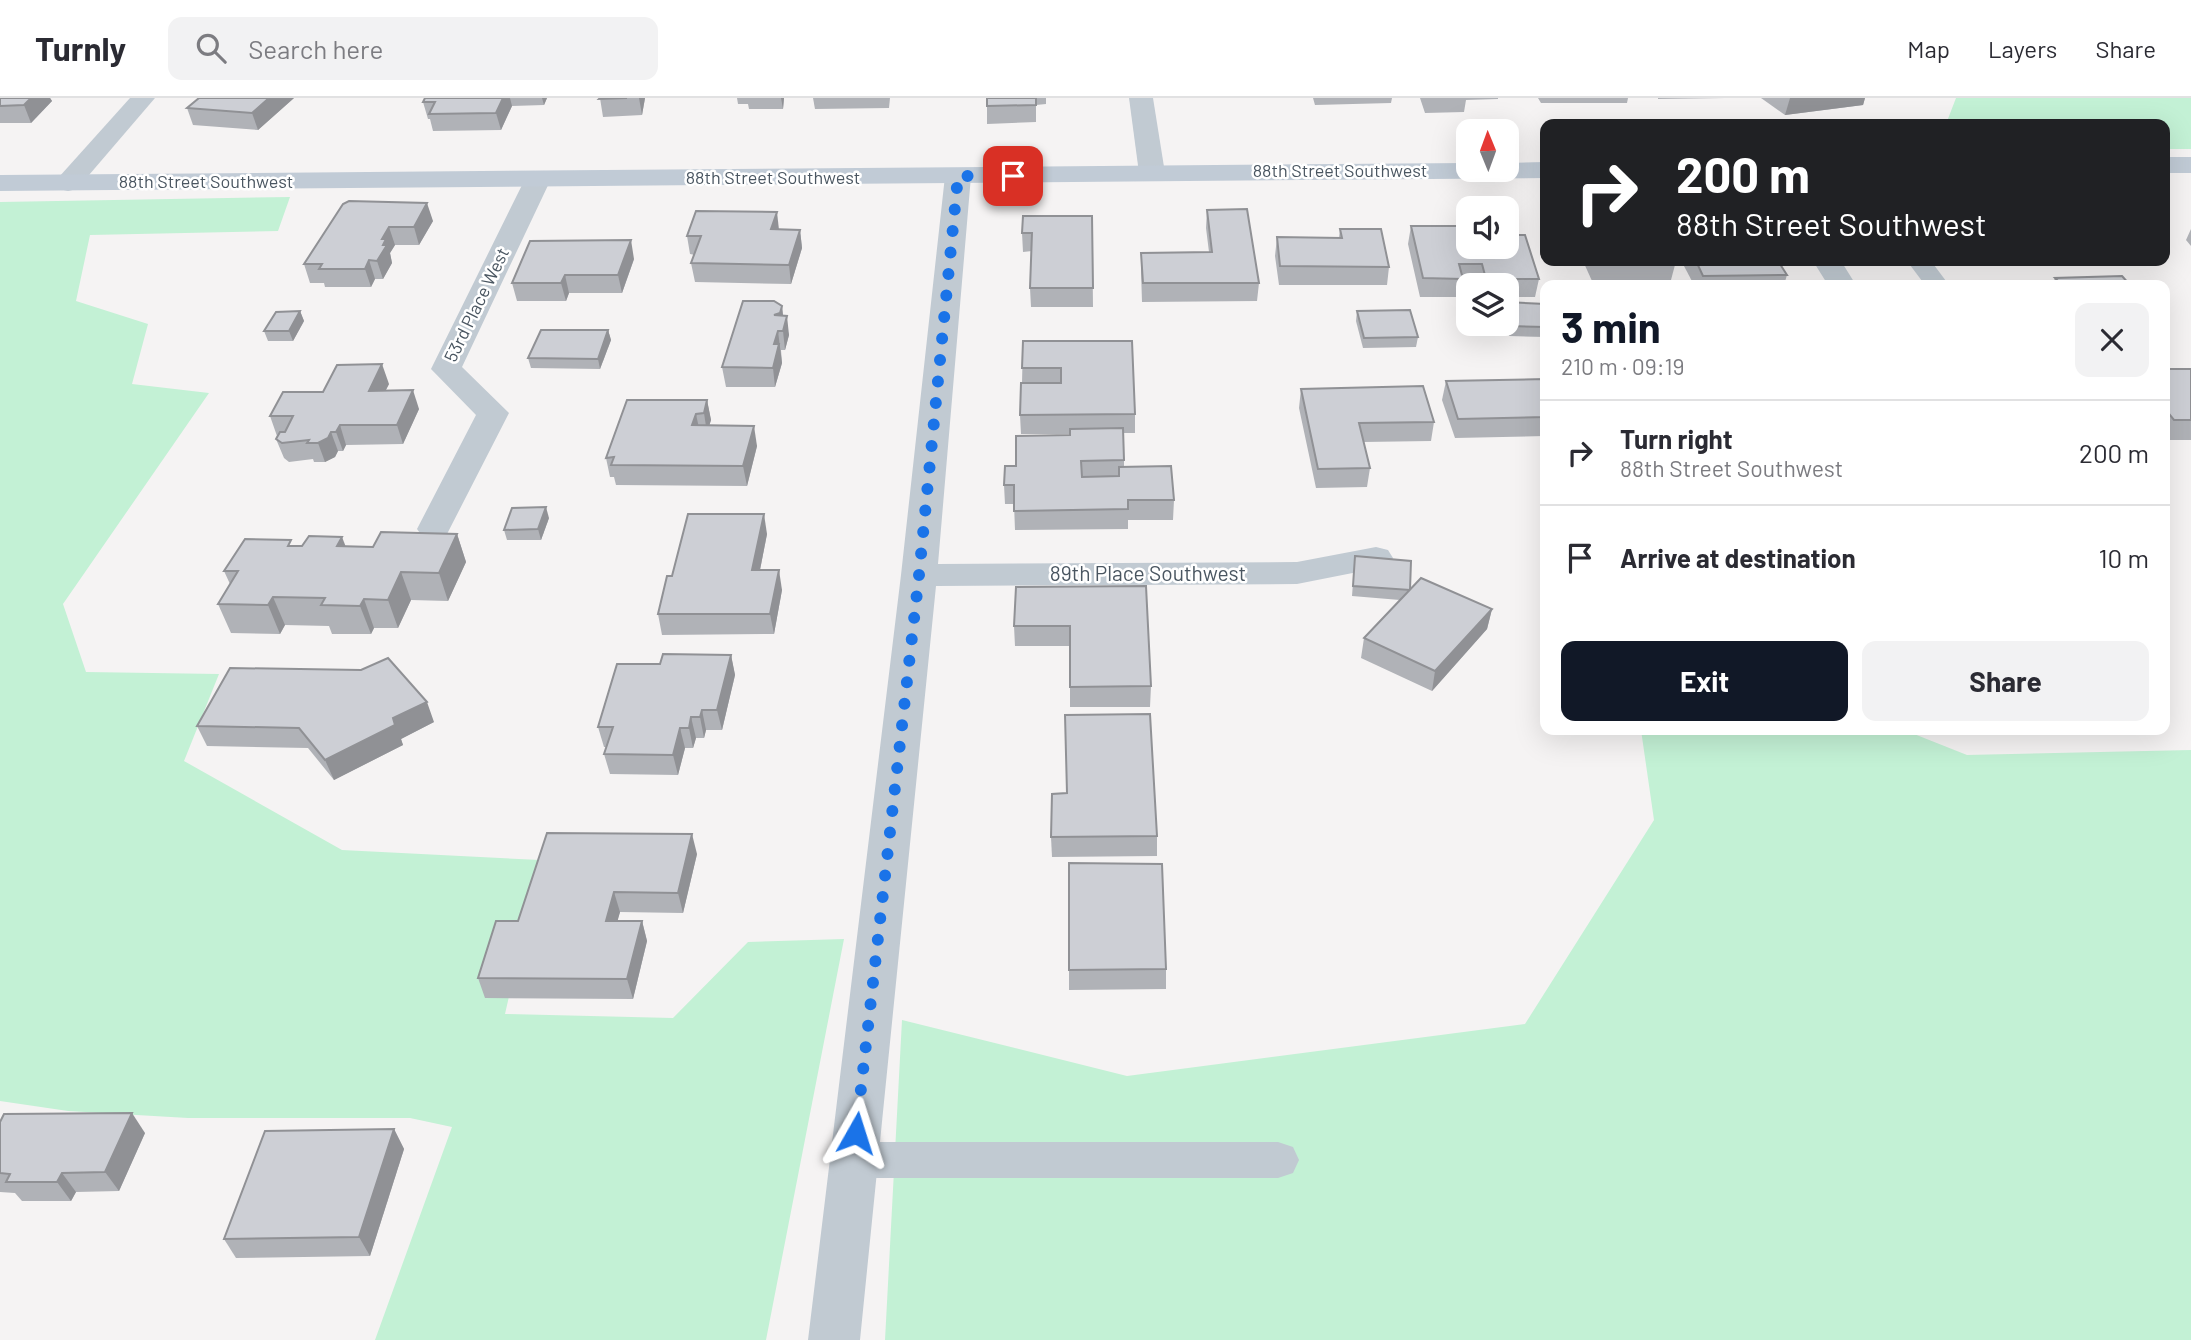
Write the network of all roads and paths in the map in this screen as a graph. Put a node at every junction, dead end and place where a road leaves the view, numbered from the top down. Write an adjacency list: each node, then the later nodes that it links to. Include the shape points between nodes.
1 (143, 98): 10 (street)
2 (1141, 98): 6 (street)
3 (2191, 164): 4 (street)
4 (2170, 165)
5 (1540, 170): 6 (street, 88th Street Southwest)
6 (1152, 173): 7 (street, 88th Street Southwest)
7 (958, 176): 8 (street, 88th Street Southwest); 13 (street)
8 (538, 179): 10 (street, 88th Street Southwest); 11 (street, 53rd Place West, via 446,369 493,413)
9 (0, 183): 10 (street, 88th Street Southwest)
10 (68, 183)
11 (434, 529)
12 (1376, 558): 13 (street, 89th Place Southwest, via 1297,573)
13 (919, 575): 14 (street)
14 (854, 1160): 15 (lane); 16 (street)
15 (1278, 1160)
16 (834, 1340)

